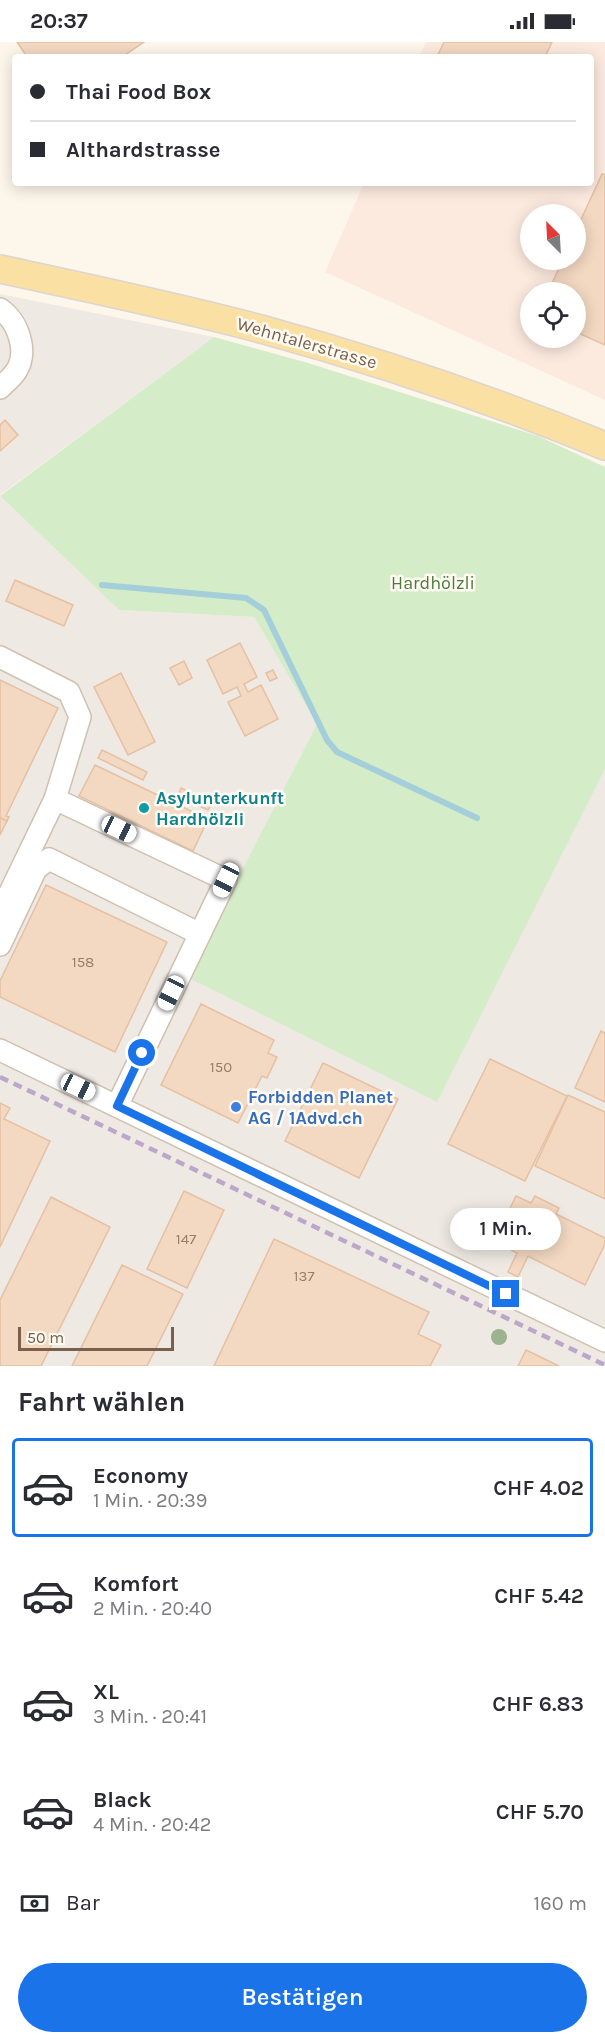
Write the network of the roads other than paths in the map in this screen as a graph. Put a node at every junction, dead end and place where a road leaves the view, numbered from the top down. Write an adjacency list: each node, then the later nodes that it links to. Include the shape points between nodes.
1 (0, 270): 4 (main road, Wehntalerstrasse, via 132,297 321,346 470,394)
2 (0, 309): 3 (street, via 18,332 23,354 16,373)
3 (0, 388)
4 (605, 446)
5 (0, 657): 6 (street, via 69,692 80,717)
6 (54, 799): 7 (street); 8 (street, via 226,880)
7 (0, 913)
8 (200, 934): 9 (street, via 49,859 36,868); 11 (street)
9 (0, 945)
10 (0, 1050): 11 (street)
11 (117, 1106): 12 (street)
12 (605, 1341)

